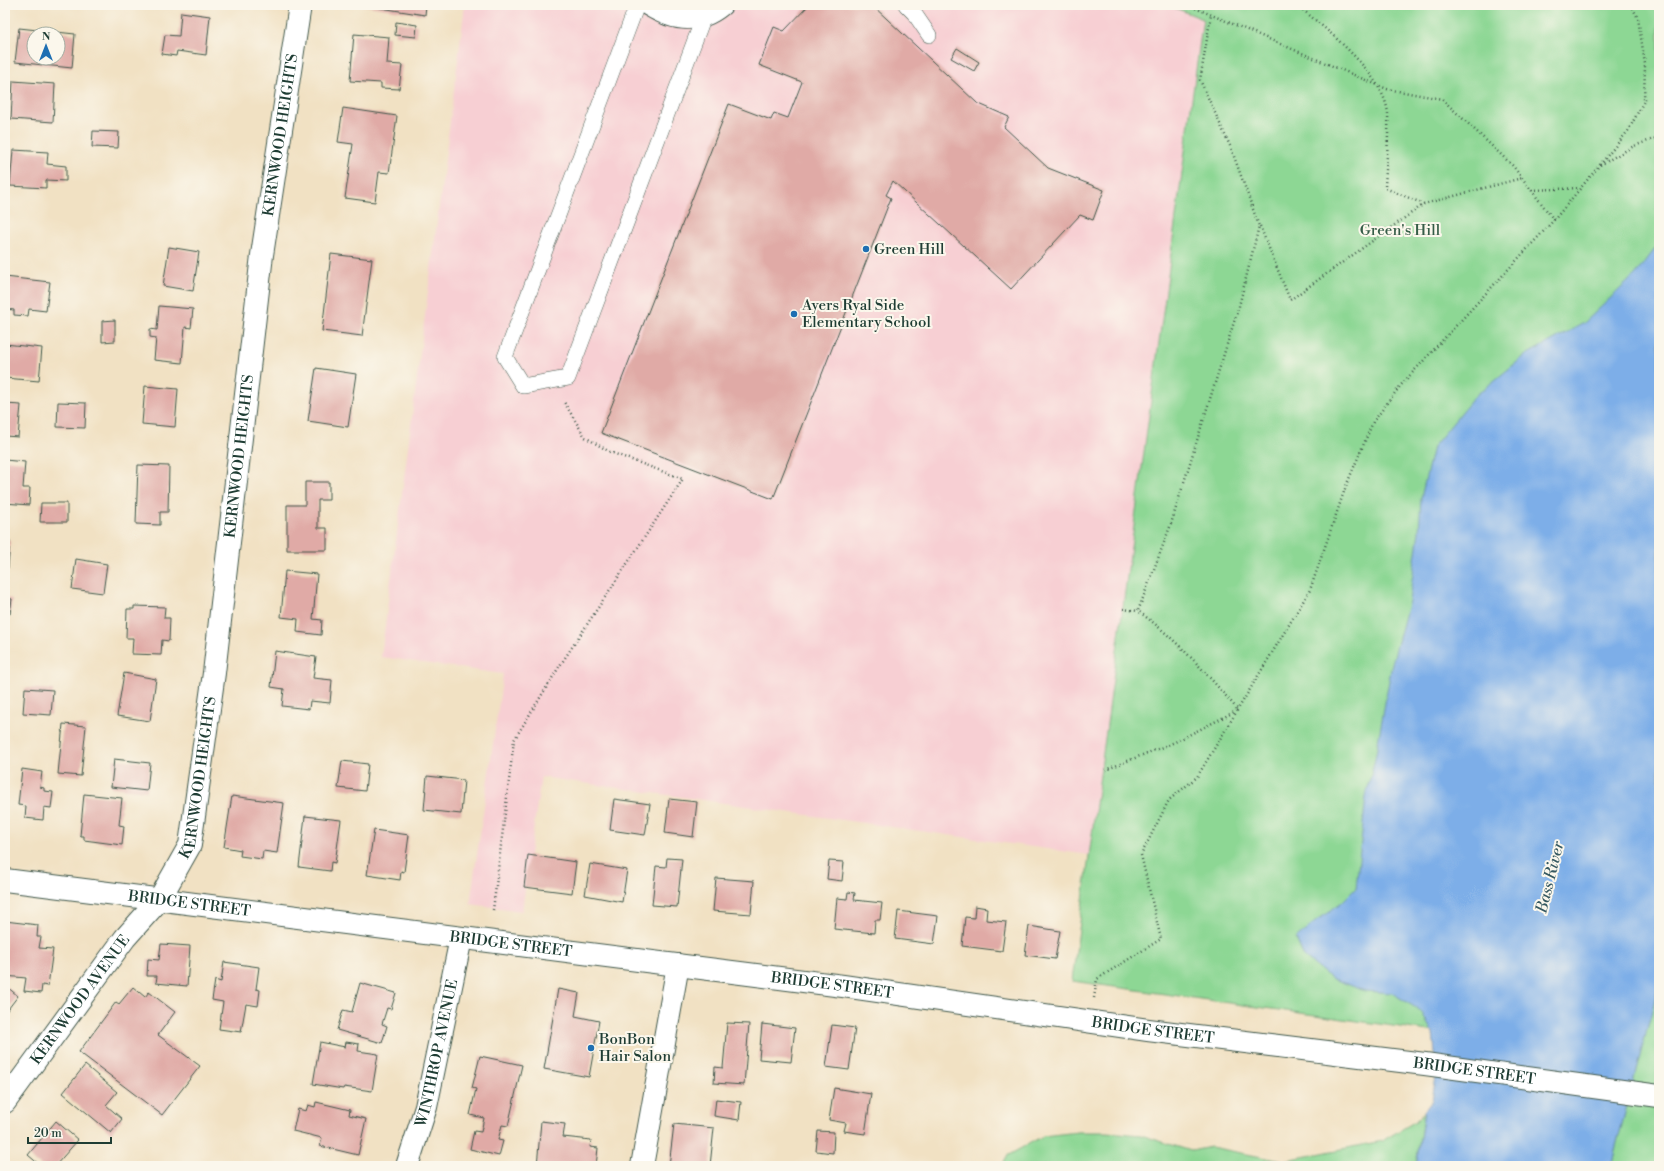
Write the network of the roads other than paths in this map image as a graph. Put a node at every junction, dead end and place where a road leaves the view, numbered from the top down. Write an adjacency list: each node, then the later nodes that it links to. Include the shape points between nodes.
1 (300, 5): 8 (main road, KERNWOOD HEIGHTS, via 262,256 214,673 190,846)
2 (637, 5): 5 (lane, via 505,357 523,386 568,378)
3 (649, 5): 5 (main road, via 662,13 685,18)
4 (906, 5): 6 (lane)
5 (712, 10)
6 (929, 34)
7 (5, 880): 8 (main road, BRIDGE STREET)
8 (159, 900): 9 (main road, BRIDGE STREET); 12 (main road, KERNWOOD AVENUE, via 125,938)
9 (461, 938): 10 (main road, BRIDGE STREET); 13 (main road, WINTHROP AVENUE, via 426,1107)
10 (678, 965): 11 (main road, BRIDGE STREET); 14 (main road)
11 (1659, 1096)
12 (5, 1102)
13 (407, 1166)
14 (642, 1166)

